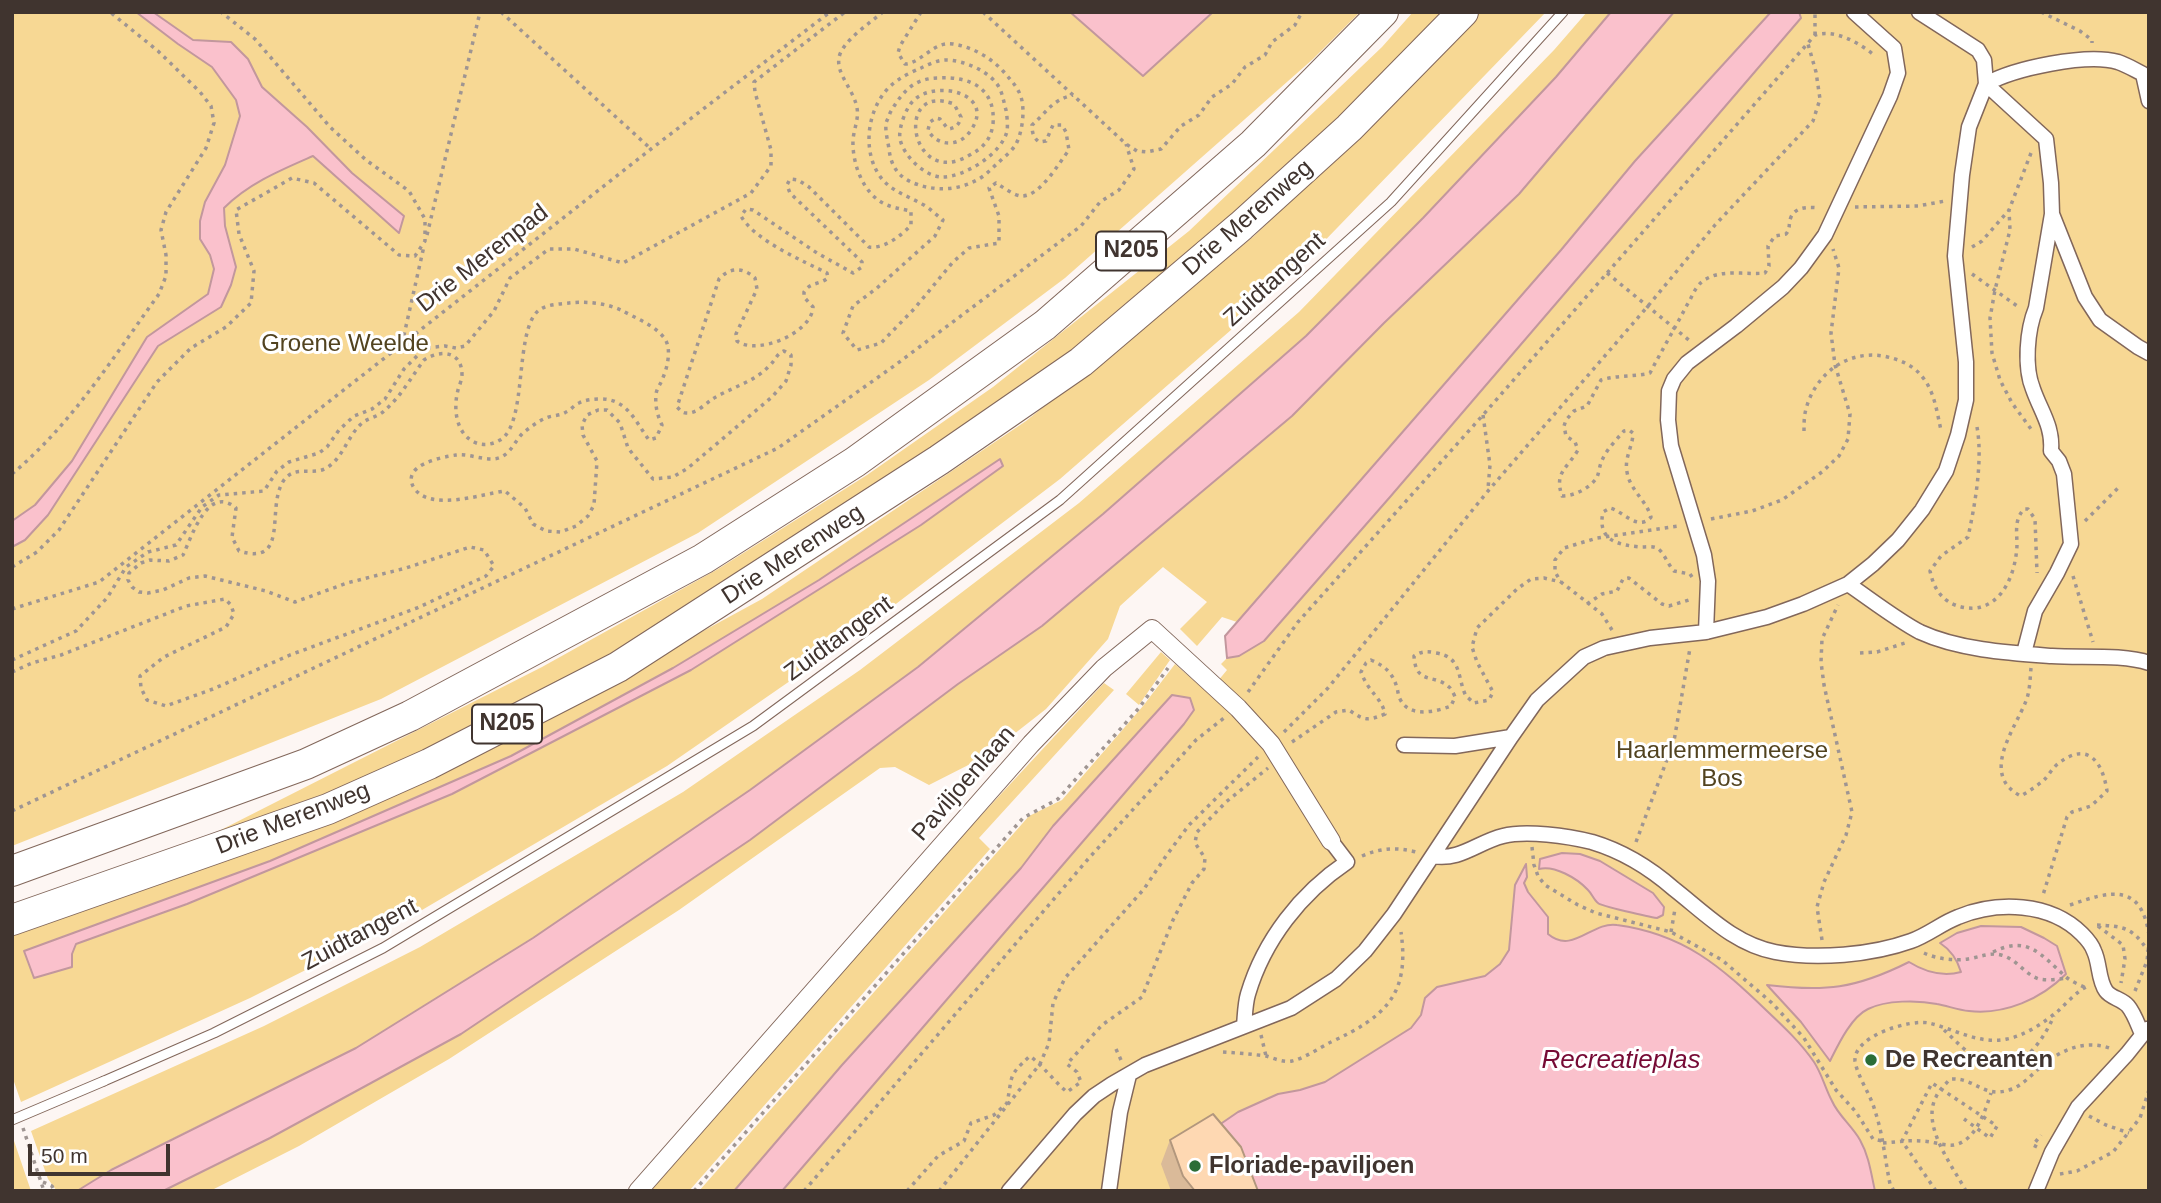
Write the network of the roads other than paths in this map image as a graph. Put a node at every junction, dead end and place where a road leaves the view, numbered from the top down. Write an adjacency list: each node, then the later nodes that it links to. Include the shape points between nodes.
1 (1383, 12): 18 (highway, Drie Merenweg / N205, via 1253,144 1045,325 855,462 703,559 410,716 306,764)
2 (1463, 12): 19 (highway, Drie Merenweg / N205, via 1349,128 1081,362 939,460 618,667 429,764 328,809)
3 (1563, 12): 23 (lane, Zuidtangent, bridge, via 1391,202 1060,500 753,726 383,948 214,1033)
4 (1854, 12): 11 (street, via 1894,48 1898,73 1825,235 1783,287 1688,363 1670,391 1671,446 1708,581)
5 (1919, 12): 6 (street, via 1978,50 1984,60)
6 (1986, 84): 7 (street, via 2023,70 2089,60 2118,62 2143,74); 8 (street, via 2046,139); 10 (street, via 1969,127 1962,175 1956,262 1966,400 1958,435 1946,471 1929,500 1898,540)
7 (2149, 102)
8 (2052, 214): 9 (street, via 2085,297 2100,320); 12 (street, via 2028,358 2031,386 2053,437 2051,451 2064,474 2071,544 2035,611)
9 (2149, 353)
10 (1848, 584): 11 (street, via 1767,617); 12 (street, via 1920,631 1959,644)
11 (1699, 633): 14 (street, via 1621,644 1584,657 1537,700)
12 (2029, 653): 13 (street)
13 (2149, 663)
14 (1511, 737): 15 (street, via 1455,746); 17 (street)
15 (1404, 745)
16 (1331, 841): 20 (street, via 1348,862 1296,905 1273,939 1247,996); 26 (street, Paviljoenlaan, via 1275,749 1238,708 1152,629 1104,668 1031,744)
17 (1433, 856): 20 (street, via 1365,951 1336,979 1291,1009); 21 (street, via 1454,856 1517,833 1591,842 1630,857 1732,936 1754,946 1804,956 1871,952 1912,941 1976,910 2017,906 2043,912 2063,919 2082,934 2094,950 2107,993 2123,1002)
18 (12, 871)
19 (12, 920)
20 (1244, 1026): 22 (street)
21 (2146, 1030): 24 (street, via 2078,1107)
22 (1129, 1075): 25 (street); 27 (street, via 1075,1114)
23 (17, 1121)
24 (2038, 1185)
25 (1110, 1186): 28 (street)
26 (638, 1191)
27 (1009, 1191)
28 (1125, 1191)

